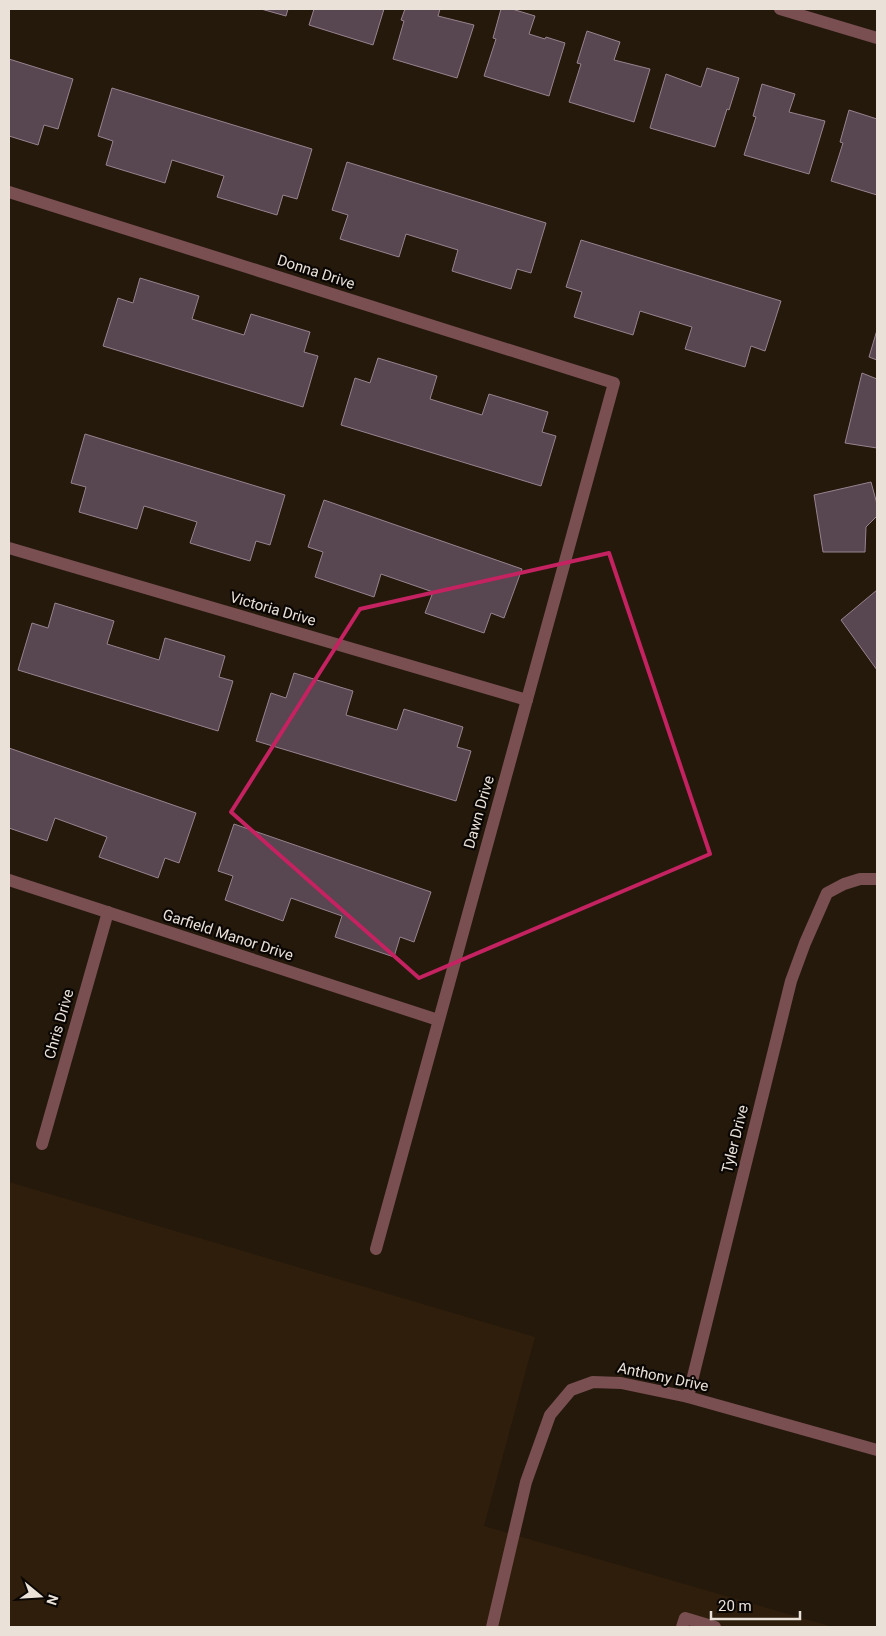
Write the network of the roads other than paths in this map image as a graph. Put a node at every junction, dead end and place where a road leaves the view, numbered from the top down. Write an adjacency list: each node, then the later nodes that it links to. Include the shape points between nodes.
1 (780, 9): 2 (street)
2 (877, 38)
3 (9, 192): 4 (street, Donna Drive)
4 (614, 384): 6 (street, Dawn Drive)
5 (9, 548): 6 (street, Victoria Drive)
6 (527, 700): 10 (street, Dawn Drive)
7 (877, 879): 13 (street, Tyler Drive, via 860,879 827,893 791,981)
8 (9, 880): 9 (street, Garfield Manor Drive)
9 (108, 912): 10 (street, Garfield Manor Drive); 11 (street, Chris Drive)
10 (438, 1020): 12 (street, Dawn Drive)
11 (42, 1144)
12 (376, 1249)
13 (688, 1397): 14 (street, Anthony Drive); 15 (street, Anthony Drive, via 621,1383 593,1382 571,1390 560,1402 550,1415 526,1482)
14 (877, 1450)
15 (492, 1627)
16 (682, 1627): 17 (street, via 685,1618)
17 (715, 1627)

